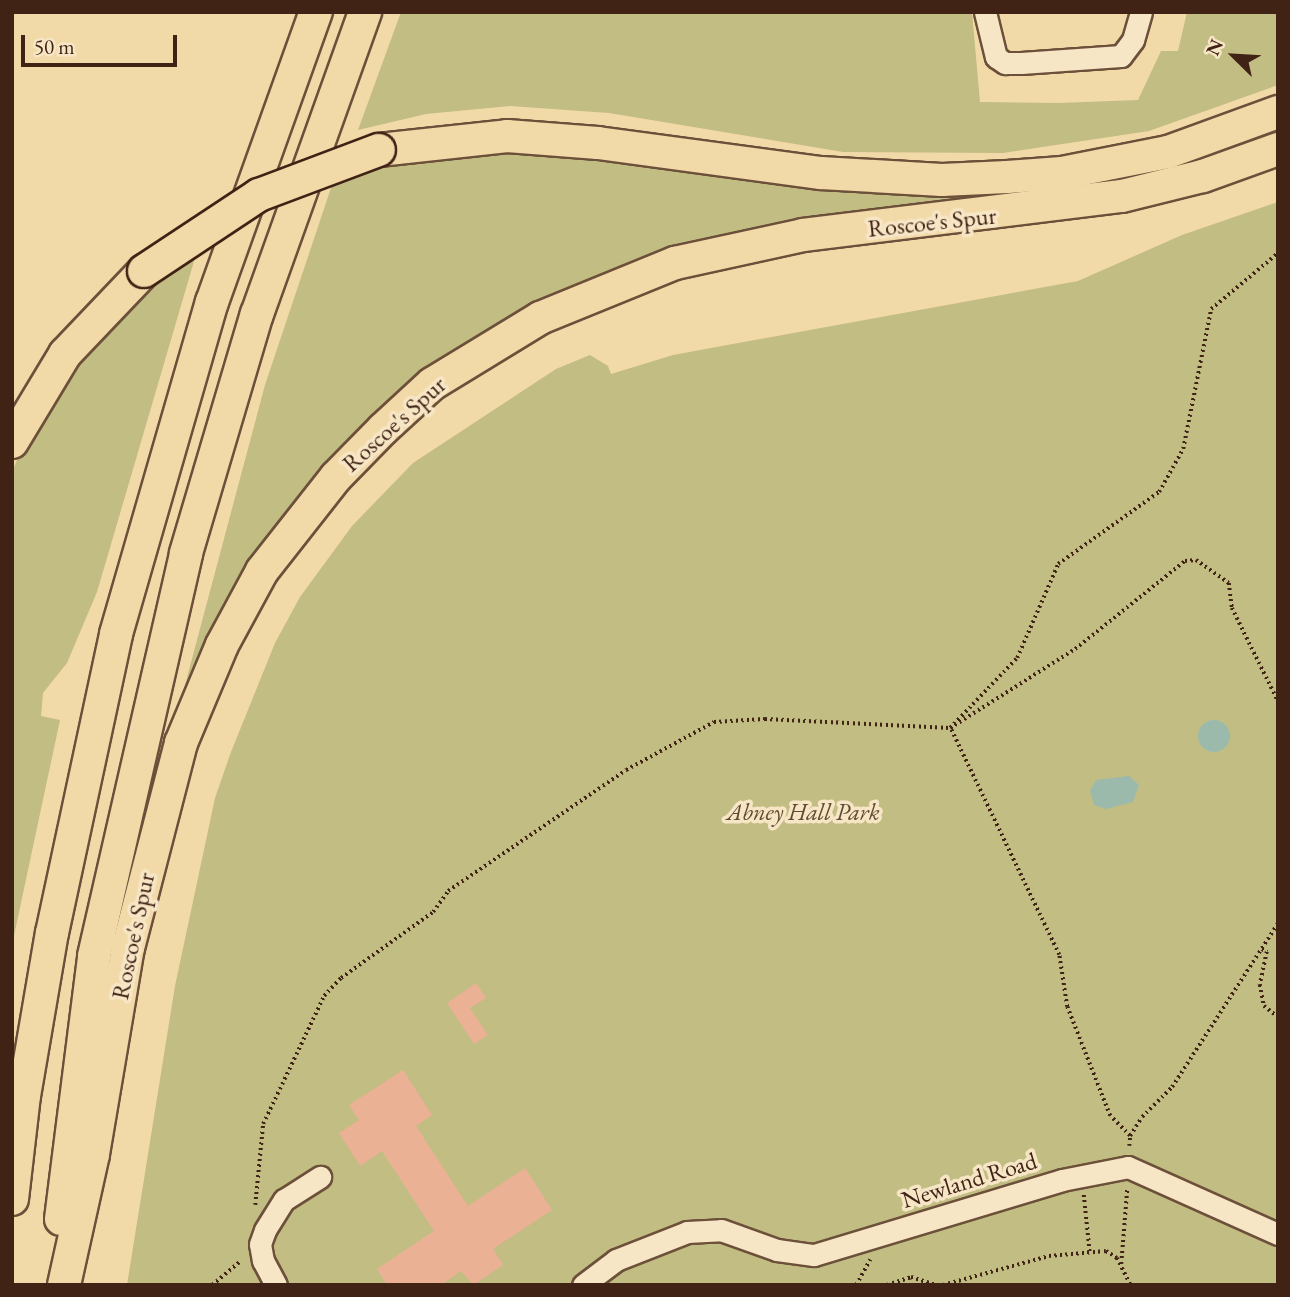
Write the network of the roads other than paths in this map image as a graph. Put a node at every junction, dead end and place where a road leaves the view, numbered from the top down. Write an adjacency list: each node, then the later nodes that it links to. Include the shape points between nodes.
1 (316, 12): 9 (highway, via 212,302 116,634 52,933)
2 (365, 12): 11 (highway, via 257,314 186,553 94,957)
3 (985, 12): 4 (street, via 996,57 1021,64 1121,56 1133,40)
4 (1142, 12)
5 (1278, 112): 7 (highway, Roscoe's Spur, bridge, via 1168,152 1062,173 981,178 821,173 598,143 507,136 379,150 259,195 144,271 65,354)
6 (1278, 149): 12 (highway, Roscoe's Spur, via 1203,176 1122,196 803,235 675,263 540,318 432,384 383,429 336,477 262,571 222,645 181,743 128,948 93,1154)
7 (12, 442)
8 (320, 1177): 13 (street, via 284,1200 265,1230 260,1244 263,1261)
9 (12, 1199)
10 (1278, 1234): 14 (street, Newland Road, via 1128,1167 1081,1176 814,1255 777,1250 721,1230 688,1232 616,1260)
11 (54, 1285)
12 (64, 1285)
13 (275, 1285)
14 (583, 1285)

